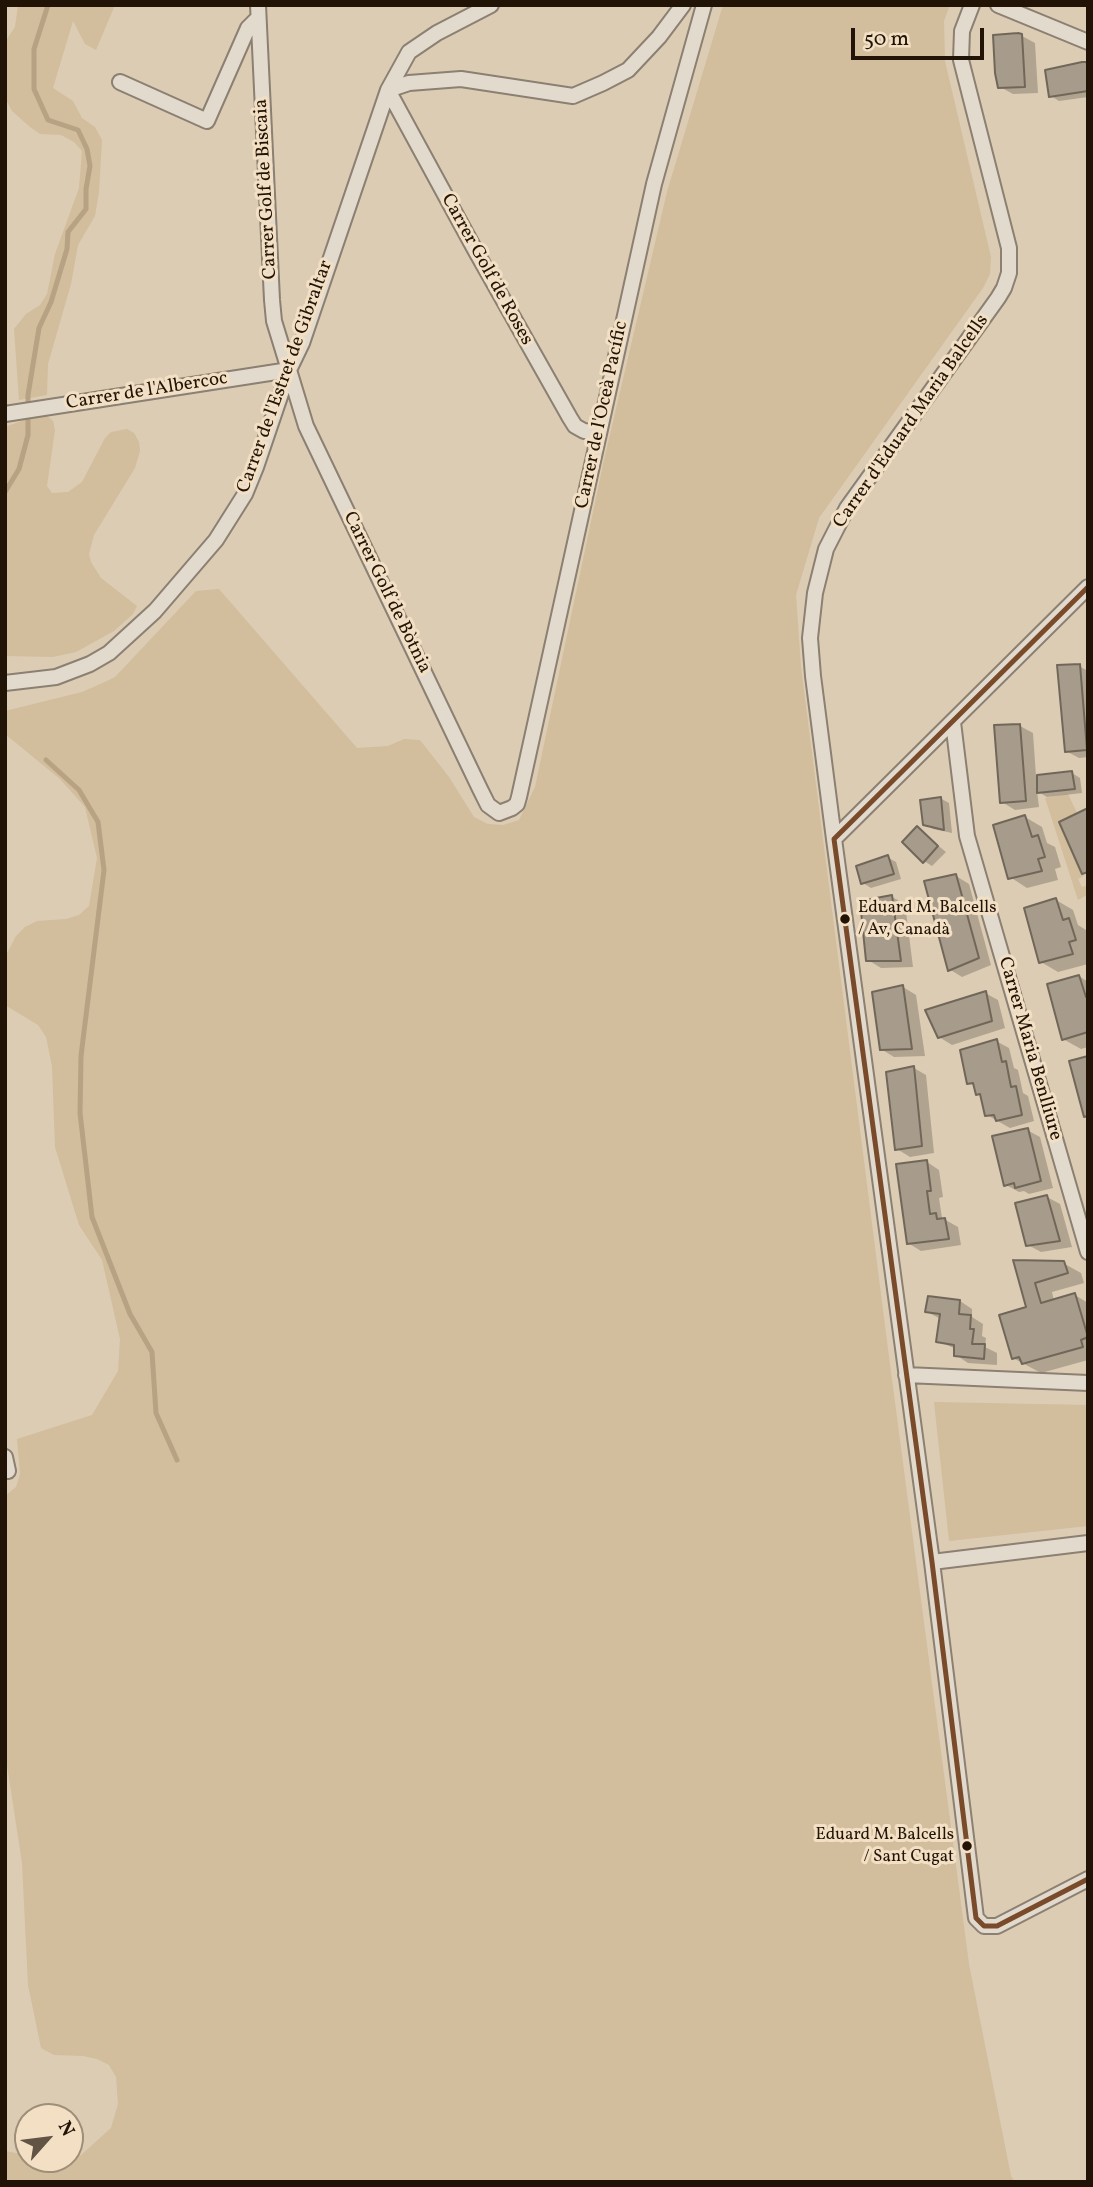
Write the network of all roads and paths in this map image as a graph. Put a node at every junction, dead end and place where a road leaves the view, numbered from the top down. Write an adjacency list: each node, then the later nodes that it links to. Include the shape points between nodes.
1 (491, 5): 9 (street, Carrer de l'Estret de Gibraltar, via 409,52)
2 (683, 5): 9 (street, via 628,70 573,96 461,79 409,83)
3 (704, 5): 12 (street, Carrer de l'Oceà Pacífic, via 654,184)
4 (972, 5): 17 (street, Carrer d'Eduard Maria Balcells, via 962,31 961,60 1009,248 1009,273 998,298 848,508 826,549 810,638)
5 (999, 5): 7 (street)
6 (258, 12): 8 (street, via 207,121); 10 (street, Carrer Golf de Biscaia, via 273,310)
7 (1088, 42)
8 (120, 82)
9 (388, 90): 10 (street, Carrer de l'Estret de Gibraltar); 12 (street, Carrer Golf de Roses, via 569,418 575,426)
10 (289, 370): 11 (street, Carrer de l'Albercoc); 14 (street, Carrer de l'Estret de Gibraltar, via 245,494 216,540 155,611 90,664 56,677); 16 (street, Carrer Golf de Bòtnia, via 306,426 480,789)
11 (5, 414)
12 (599, 432): 16 (street, Carrer de l'Oceà Pacífic, via 519,797 512,808)
13 (1088, 587): 15 (street)
14 (5, 683)
15 (953, 722): 17 (street); 18 (street, Carrer Maria Benlliure, via 967,836)
16 (495, 811)
17 (834, 839): 19 (street, Carrer d'Eduard Maria Balcells)
18 (1088, 1252)
19 (906, 1375): 20 (street); 22 (street, Carrer d'Eduard Maria Balcells)
20 (1088, 1382)
21 (1088, 1543): 22 (street)
22 (932, 1562): 23 (street, Carrer d'Eduard Maria Balcells, via 976,1918 985,1926 997,1926)
23 (1088, 1879)

